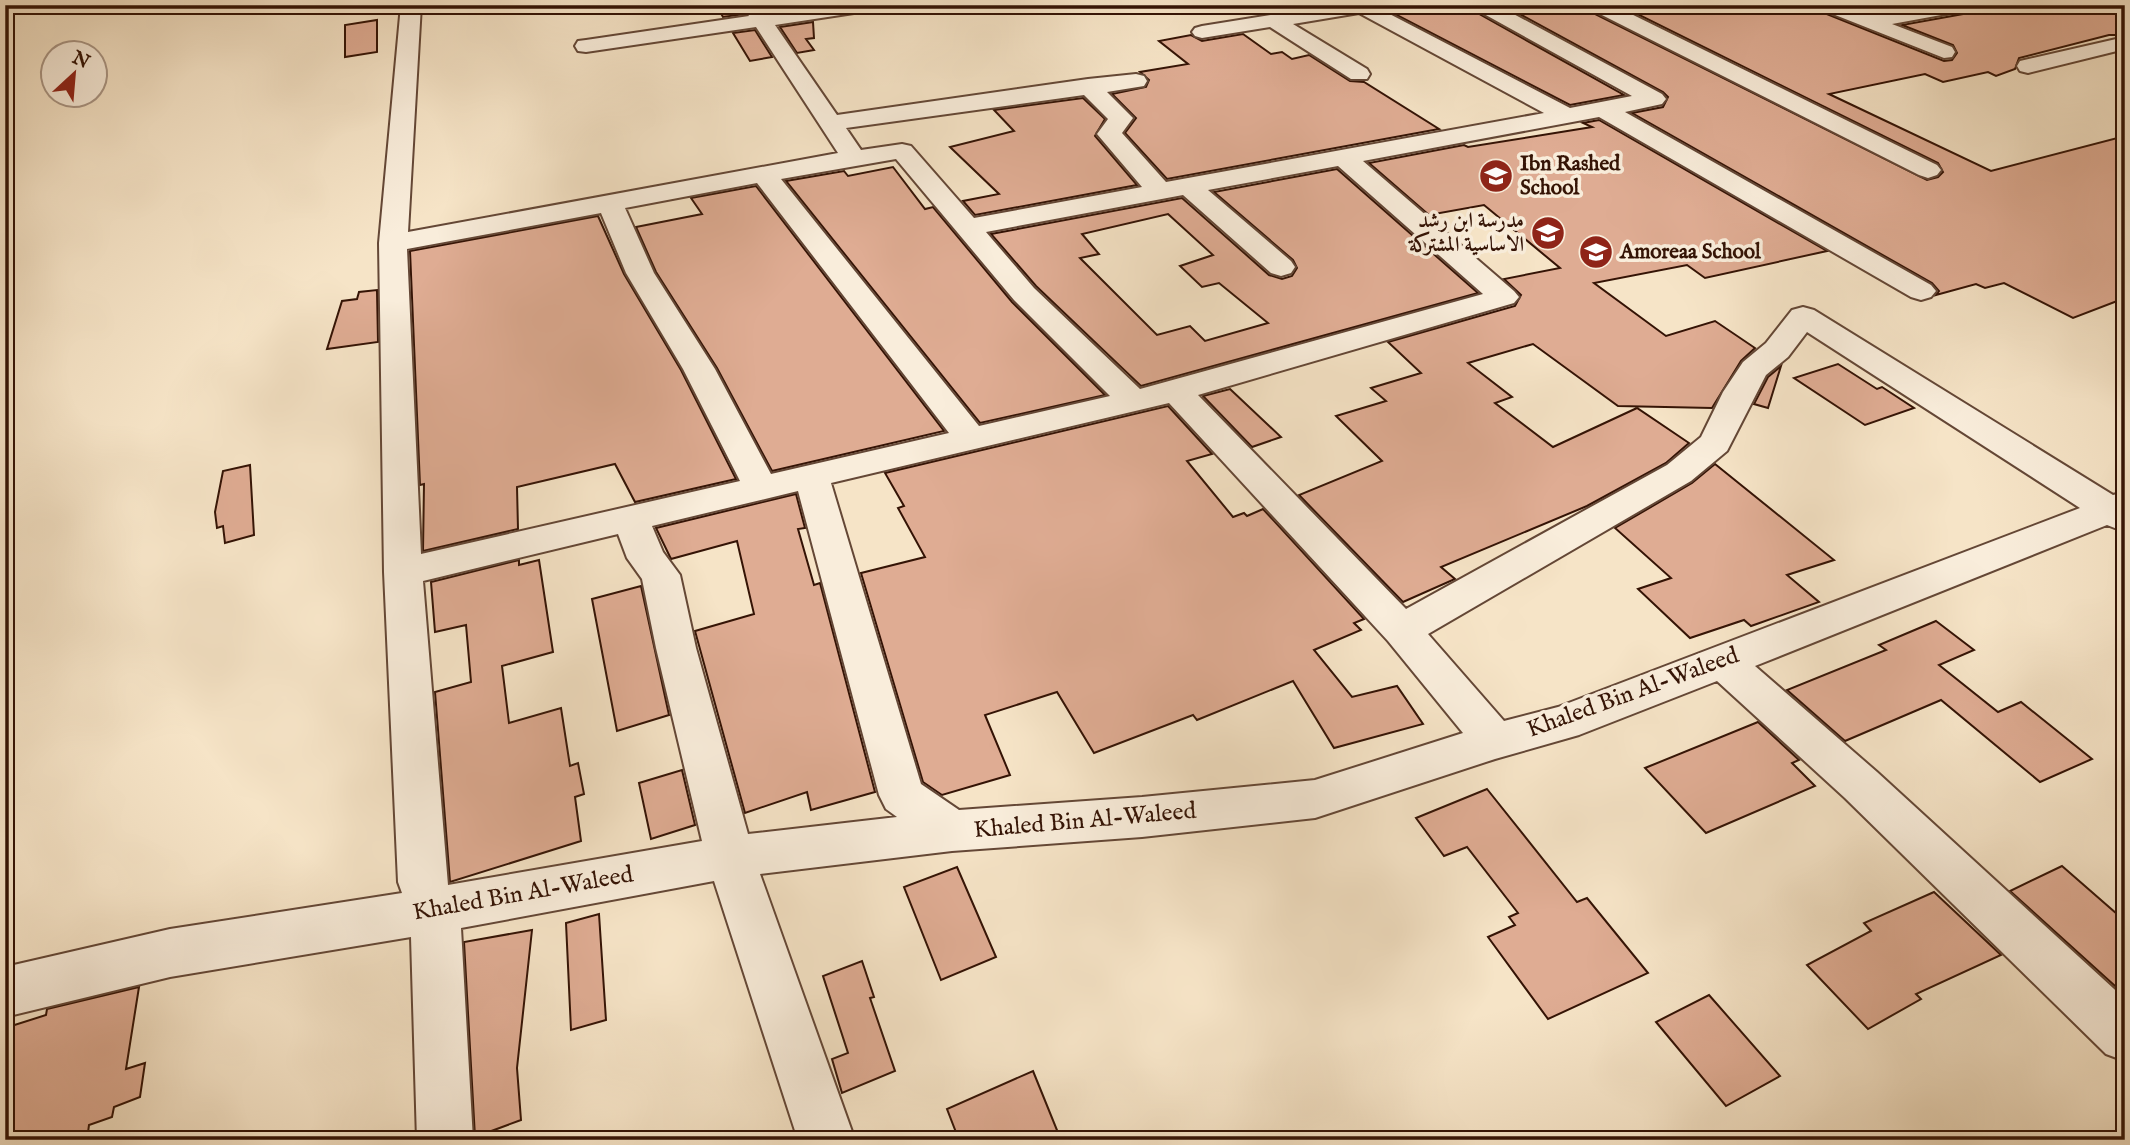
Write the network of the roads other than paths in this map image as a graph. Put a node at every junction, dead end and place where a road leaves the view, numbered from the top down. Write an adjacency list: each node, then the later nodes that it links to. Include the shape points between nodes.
1 (411, 5): 30 (street)
2 (867, 5): 8 (street)
3 (1482, 5): 19 (street, via 1654,99)
4 (1597, 5): 24 (street)
5 (1827, 5): 10 (street)
6 (1964, 5): 10 (street)
7 (1368, 6): 9 (street); 20 (street)
8 (759, 14): 13 (street); 21 (street)
9 (1274, 21): 11 (street); 16 (street)
10 (1867, 22): 14 (street)
11 (1202, 32)
12 (2125, 43): 15 (street)
13 (586, 46)
14 (1944, 52)
15 (2028, 66)
16 (1359, 74)
17 (1136, 81): 18 (street)
18 (1088, 86): 21 (street); 27 (street, via 1121,118 1109,134)
19 (1603, 108): 20 (street); 32 (street)
20 (1564, 115): 22 (street)
21 (831, 122): 23 (street)
22 (1343, 157): 26 (street); 33 (street, via 1504,297)
23 (854, 158): 25 (street); 29 (street, via 902,150)
24 (1928, 170)
25 (764, 175): 28 (street); 35 (street)
26 (1188, 186): 27 (street); 31 (street)
27 (1160, 191): 29 (street)
28 (610, 203): 30 (street); 37 (street, via 640,273 699,369)
29 (968, 227): 34 (street, via 1024,294)
30 (393, 243): 40 (street)
31 (1281, 267)
32 (1922, 291)
33 (1177, 391): 34 (street); 41 (street)
34 (1132, 400): 35 (street)
35 (970, 438): 36 (street)
36 (811, 475): 37 (street); 44 (street, via 902,795)
37 (761, 488): 39 (street)
38 (2120, 511): 41 (street, via 1803,316 1777,350 1754,369 1715,443 1679,473); 42 (street, Khaled Bin Al-Waleed)
39 (631, 519): 40 (street); 45 (street, via 646,558 661,575)
40 (403, 572): 46 (street, via 422,882)
41 (1402, 630): 43 (street)
42 (1722, 661): 43 (street, Khaled Bin Al-Waleed, via 1564,723); 48 (street, via 1861,785)
43 (1495, 741): 44 (street, Khaled Bin Al-Waleed, via 1315,799)
44 (952, 831): 45 (street, Khaled Bin Al-Waleed)
45 (730, 857): 46 (street, Khaled Bin Al-Waleed); 50 (street)
46 (435, 910): 47 (street, Khaled Bin Al-Waleed, via 170,953); 49 (street)
47 (5, 992)
48 (2125, 1035)
49 (444, 1140)
50 (827, 1140)

